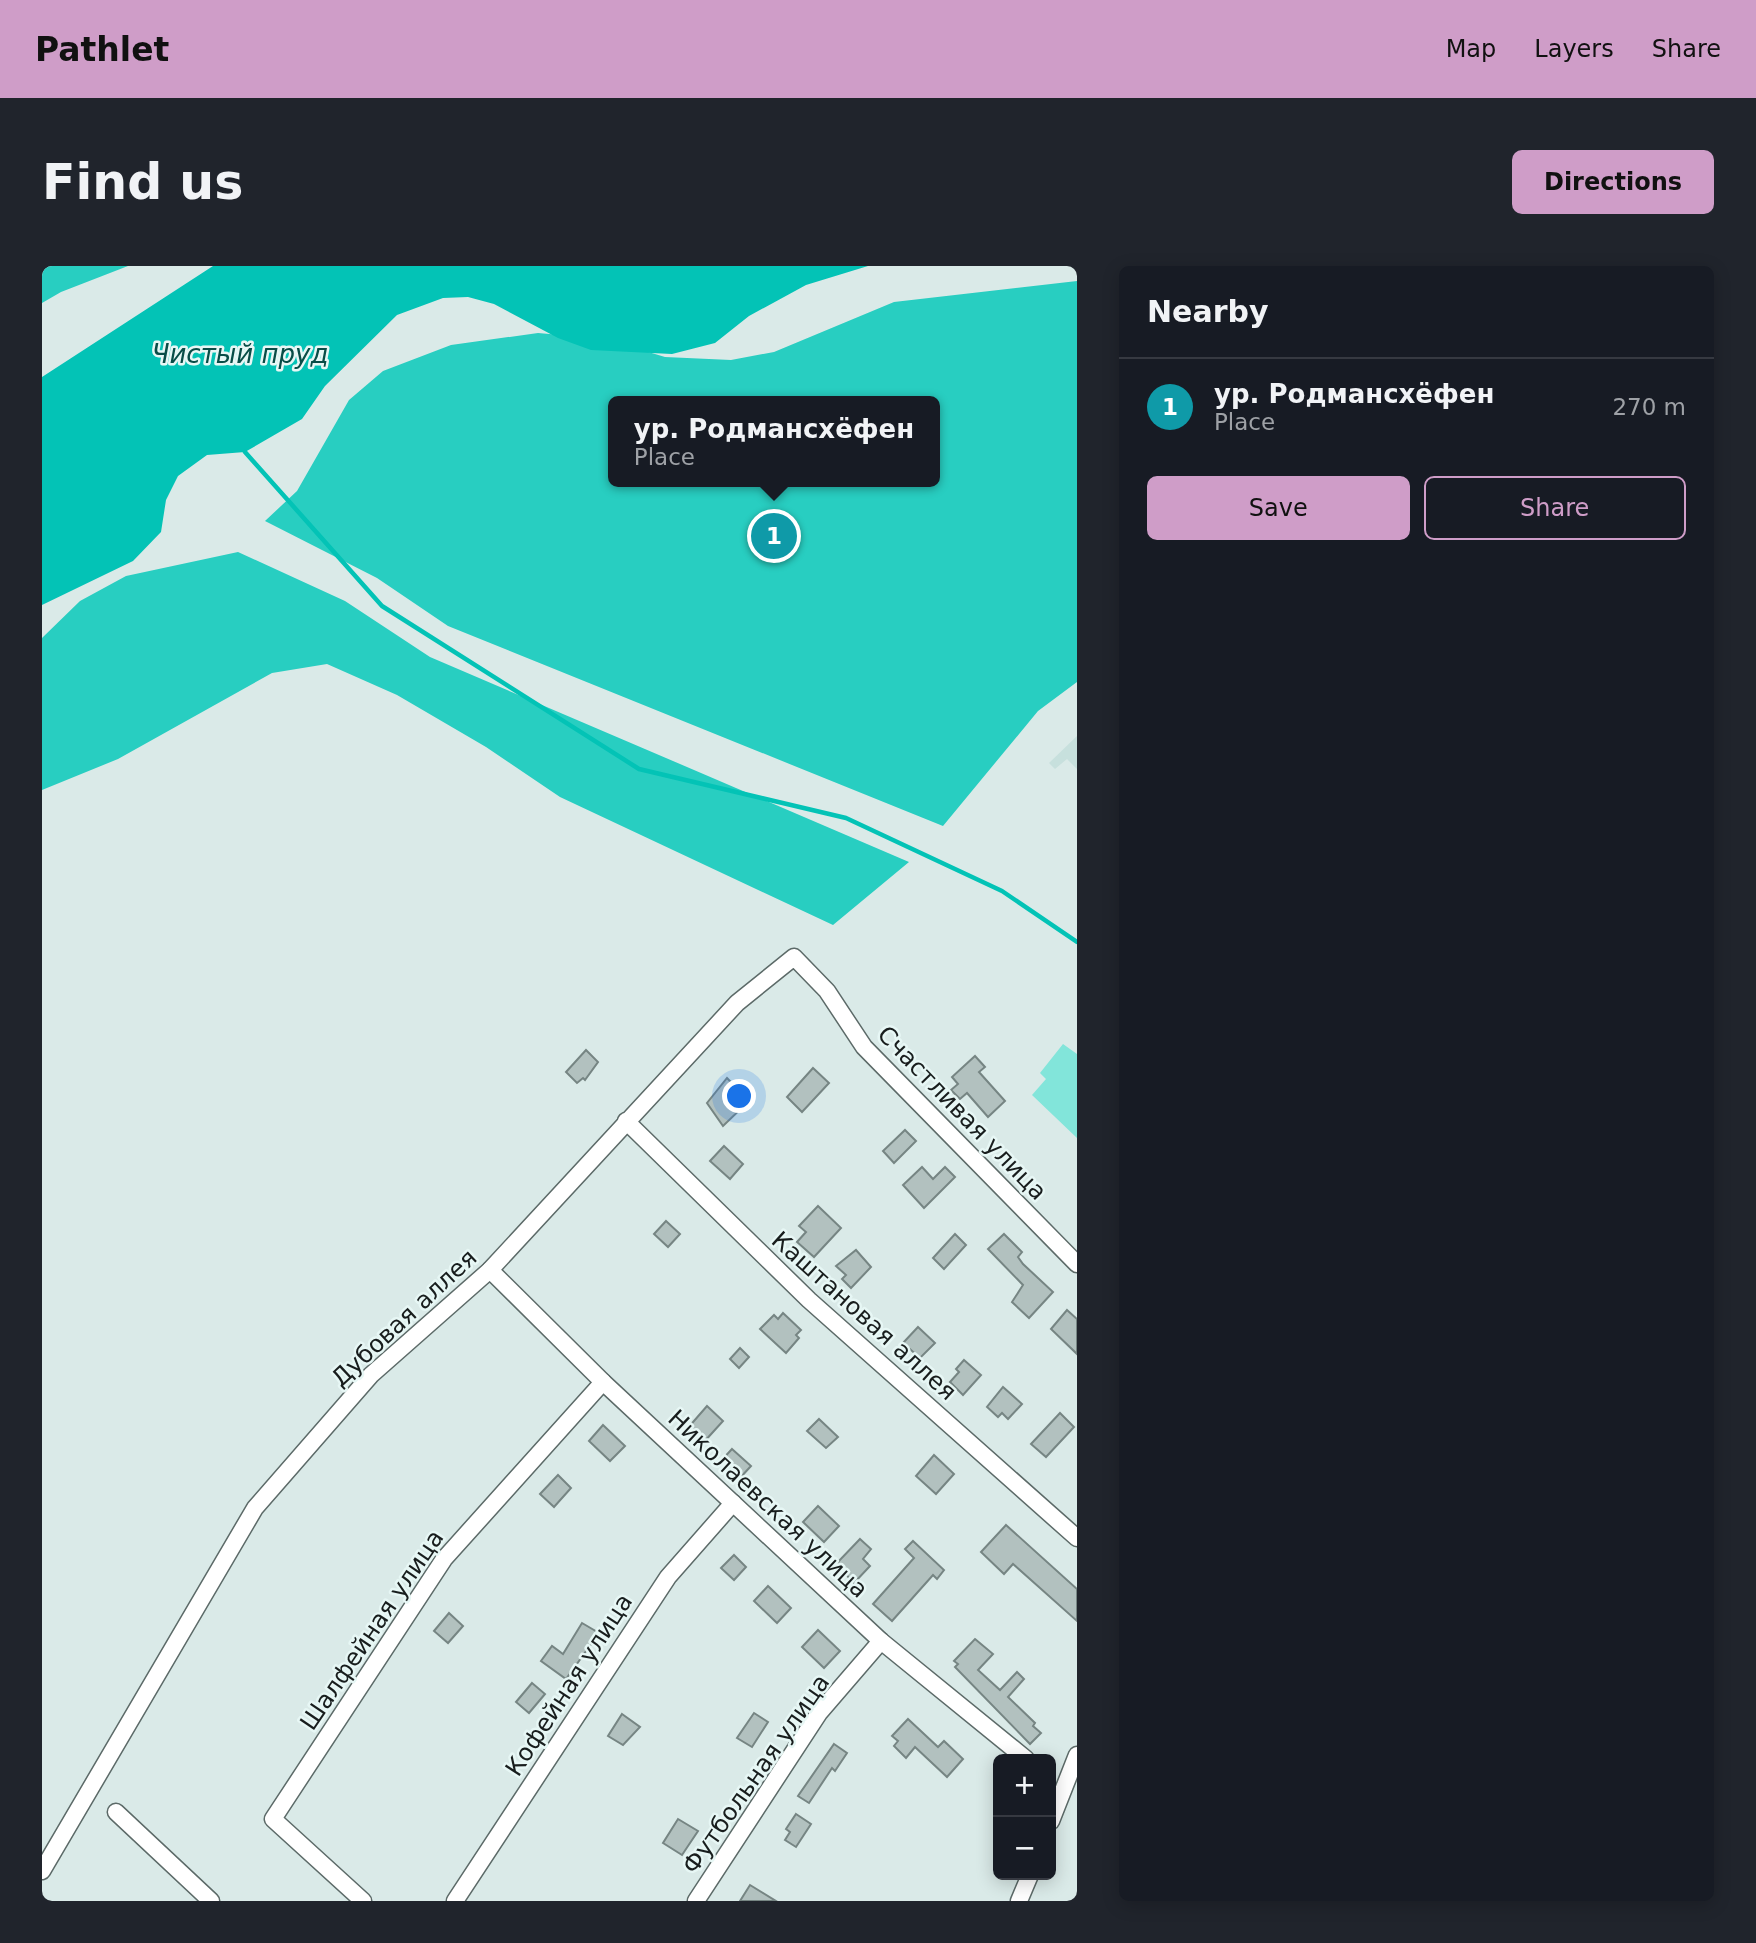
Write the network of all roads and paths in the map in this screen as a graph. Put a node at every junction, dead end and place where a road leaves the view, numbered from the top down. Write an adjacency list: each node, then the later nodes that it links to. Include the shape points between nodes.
1 (794, 957): 2 (street, Дубовая аллея, via 737,1003); 3 (street, Счастливая улица, via 827,991 864,1047)
2 (626, 1121): 4 (street, Дубовая аллея); 7 (street, Каштановая аллея, via 809,1300)
3 (1077, 1264)
4 (490, 1270): 5 (street, Николаевская улица); 14 (street, Дубовая аллея, via 371,1375 255,1508)
5 (603, 1382): 6 (street, Николаевская улица); 17 (street, Шалфейная улица, via 444,1559 273,1819)
6 (733, 1503): 8 (street, Николаевская улица); 18 (street, Кофейная улица, via 668,1577)
7 (1077, 1538)
8 (881, 1641): 9 (street, Николаевская улица); 19 (street, Футбольная улица, via 819,1713)
9 (1020, 1754)
10 (1077, 1755): 11 (street)
11 (1057, 1785): 13 (street)
12 (116, 1812): 16 (street)
13 (1052, 1817)
14 (42, 1871)
15 (1028, 1880): 20 (street)
16 (211, 1901)
17 (363, 1901)
18 (455, 1901)
19 (696, 1901)
20 (1019, 1901)

